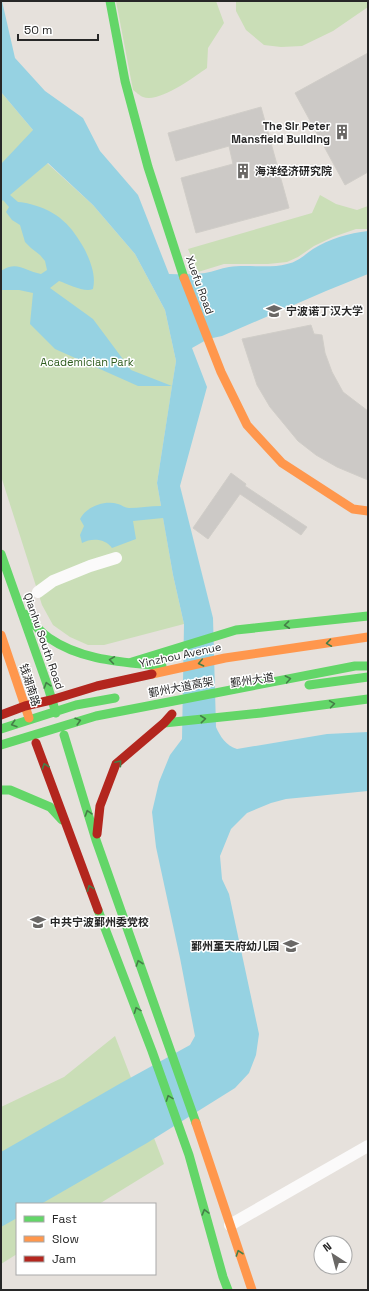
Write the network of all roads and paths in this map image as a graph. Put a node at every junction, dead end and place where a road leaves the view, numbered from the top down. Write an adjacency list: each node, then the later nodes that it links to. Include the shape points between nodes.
1 (110, 1): 2 (main road, Xuefu Road, via 125,81 148,167 182,272 221,372 247,425 282,463 353,509)
2 (368, 511)
3 (1, 554): 6 (main road, Qianhu South Road)
4 (116, 558): 5 (street, via 53,581)
5 (38, 592)
6 (20, 609): 10 (main road, one-way to 6, via 77,653 48,638); 16 (main road, Qianhu South Road, one-way to 6)
7 (368, 616): 10 (main road, Yinzhou Avenue, one-way to 10, via 236,630)
8 (1, 635): 18 (main road, 钱湖南路)
9 (368, 637): 12 (main road, Yinzhou Avenue, one-way to 12, via 225,658)
10 (131, 662): 12 (main road)
11 (368, 666): 25 (main road, 鄞州大道高架, one-way to 11, via 96,716 355,666)
12 (178, 668): 16 (main road, Yinzhou Avenue, via 97,686)
13 (368, 677): 17 (main road, 鄞州大道)
14 (122, 697): 22 (main road, one-way to 22, via 76,705)
15 (368, 699): 21 (main road, one-way to 15)
16 (51, 700): 18 (main road, Yinzhou Avenue); 23 (main road, Qianhu South Road)
17 (182, 703): 20 (main road, 鄞州大道); 21 (main road)
18 (25, 706): 19 (main road, Yinzhou Avenue); 24 (main road, 钱湖南路)
19 (1, 715)
20 (109, 723)
21 (164, 723): 29 (main road, one-way to 21, via 100,806 116,764)
22 (1, 728)
23 (67, 734): 24 (main road); 29 (main road, Qianhu South Road, one-way to 23)
24 (36, 743): 26 (main road); 28 (main road, 钱湖南路, one-way to 24)
25 (1, 745)
26 (1, 753)
27 (1, 790): 28 (main road, via 10,790 50,807)
28 (65, 823): 32 (main road, 钱湖南路, one-way to 28, via 189,1154)
29 (96, 840): 31 (main road, Qianhu South Road, one-way to 29)
30 (368, 1146): 31 (street)
31 (230, 1225): 33 (main road, Qianhu South Road, one-way to 31)
32 (228, 1290)
33 (252, 1290)

